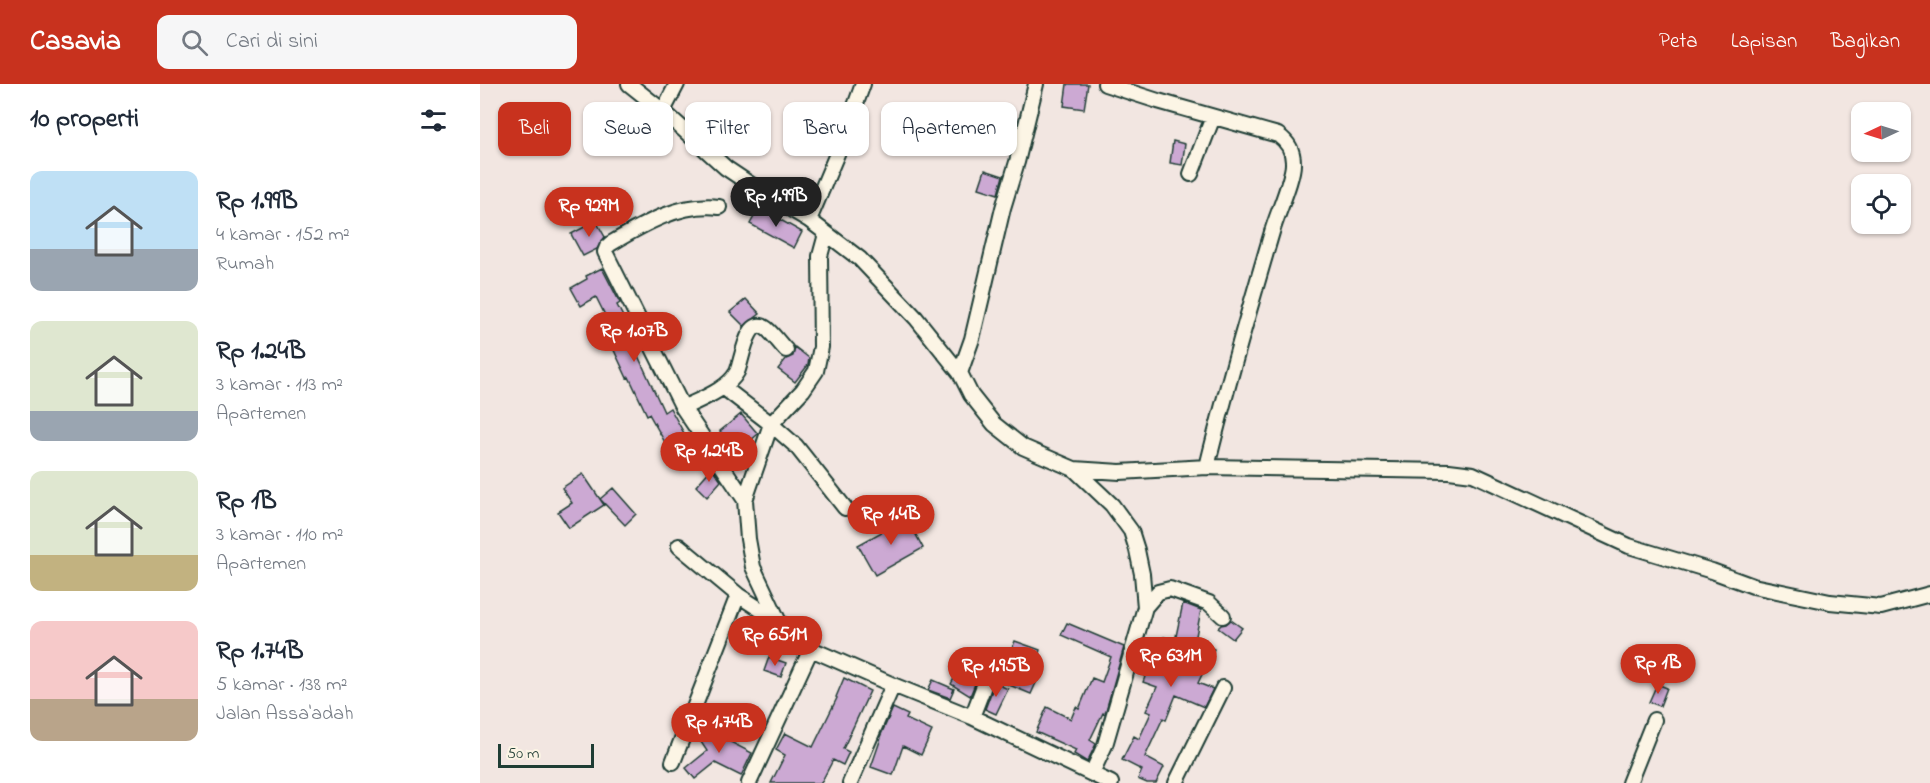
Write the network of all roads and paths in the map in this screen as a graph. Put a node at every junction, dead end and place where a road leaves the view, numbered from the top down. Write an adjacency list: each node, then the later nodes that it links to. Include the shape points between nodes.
1 (629, 84): 6 (street)
2 (677, 84): 7 (street)
3 (863, 84): 12 (street)
4 (1036, 84): 15 (street)
5 (1105, 84): 8 (street)
6 (652, 102)
7 (668, 102)
8 (1213, 117): 10 (street); 19 (street, via 1278,135 1292,150 1293,164 1224,396)
9 (673, 120): 12 (street, via 726,168)
10 (1191, 174)
11 (719, 207): 17 (street, via 698,207 651,221 610,244 605,252)
12 (809, 220): 13 (street)
13 (826, 234): 15 (street, via 874,273); 18 (street, via 820,256 821,347 816,371)
14 (786, 350): 16 (street, via 766,328 756,327 749,335 737,372)
15 (960, 373): 20 (street, via 971,395 994,424 1023,447)
16 (723, 387): 17 (street); 18 (street)
17 (683, 408): 21 (street)
18 (771, 424): 21 (street); 22 (street, via 796,446)
19 (1207, 467): 20 (street, via 1120,472); 24 (street, via 1473,474 1629,546 1753,586 1830,602 1881,607)
20 (1074, 469): 26 (street, via 1131,531 1142,574)
21 (745, 500): 28 (street, via 753,567)
22 (845, 508)
23 (680, 546): 25 (street)
24 (1930, 594)
25 (738, 595): 28 (street); 35 (street)
26 (1145, 607): 27 (street, via 1158,592 1170,589 1209,603); 36 (street, via 1105,745)
27 (1223, 616)
28 (779, 621): 29 (street)
29 (811, 649): 31 (street); 37 (street)
30 (996, 675): 33 (street, via 987,678)
31 (893, 685): 33 (street); 38 (street)
32 (1223, 688): 40 (street)
33 (972, 717): 36 (street)
34 (1654, 720): 41 (street)
35 (674, 762)
36 (1092, 773): 39 (street)
37 (748, 783)
38 (850, 783)
39 (1111, 783)
40 (1176, 783)
41 (1629, 783)

